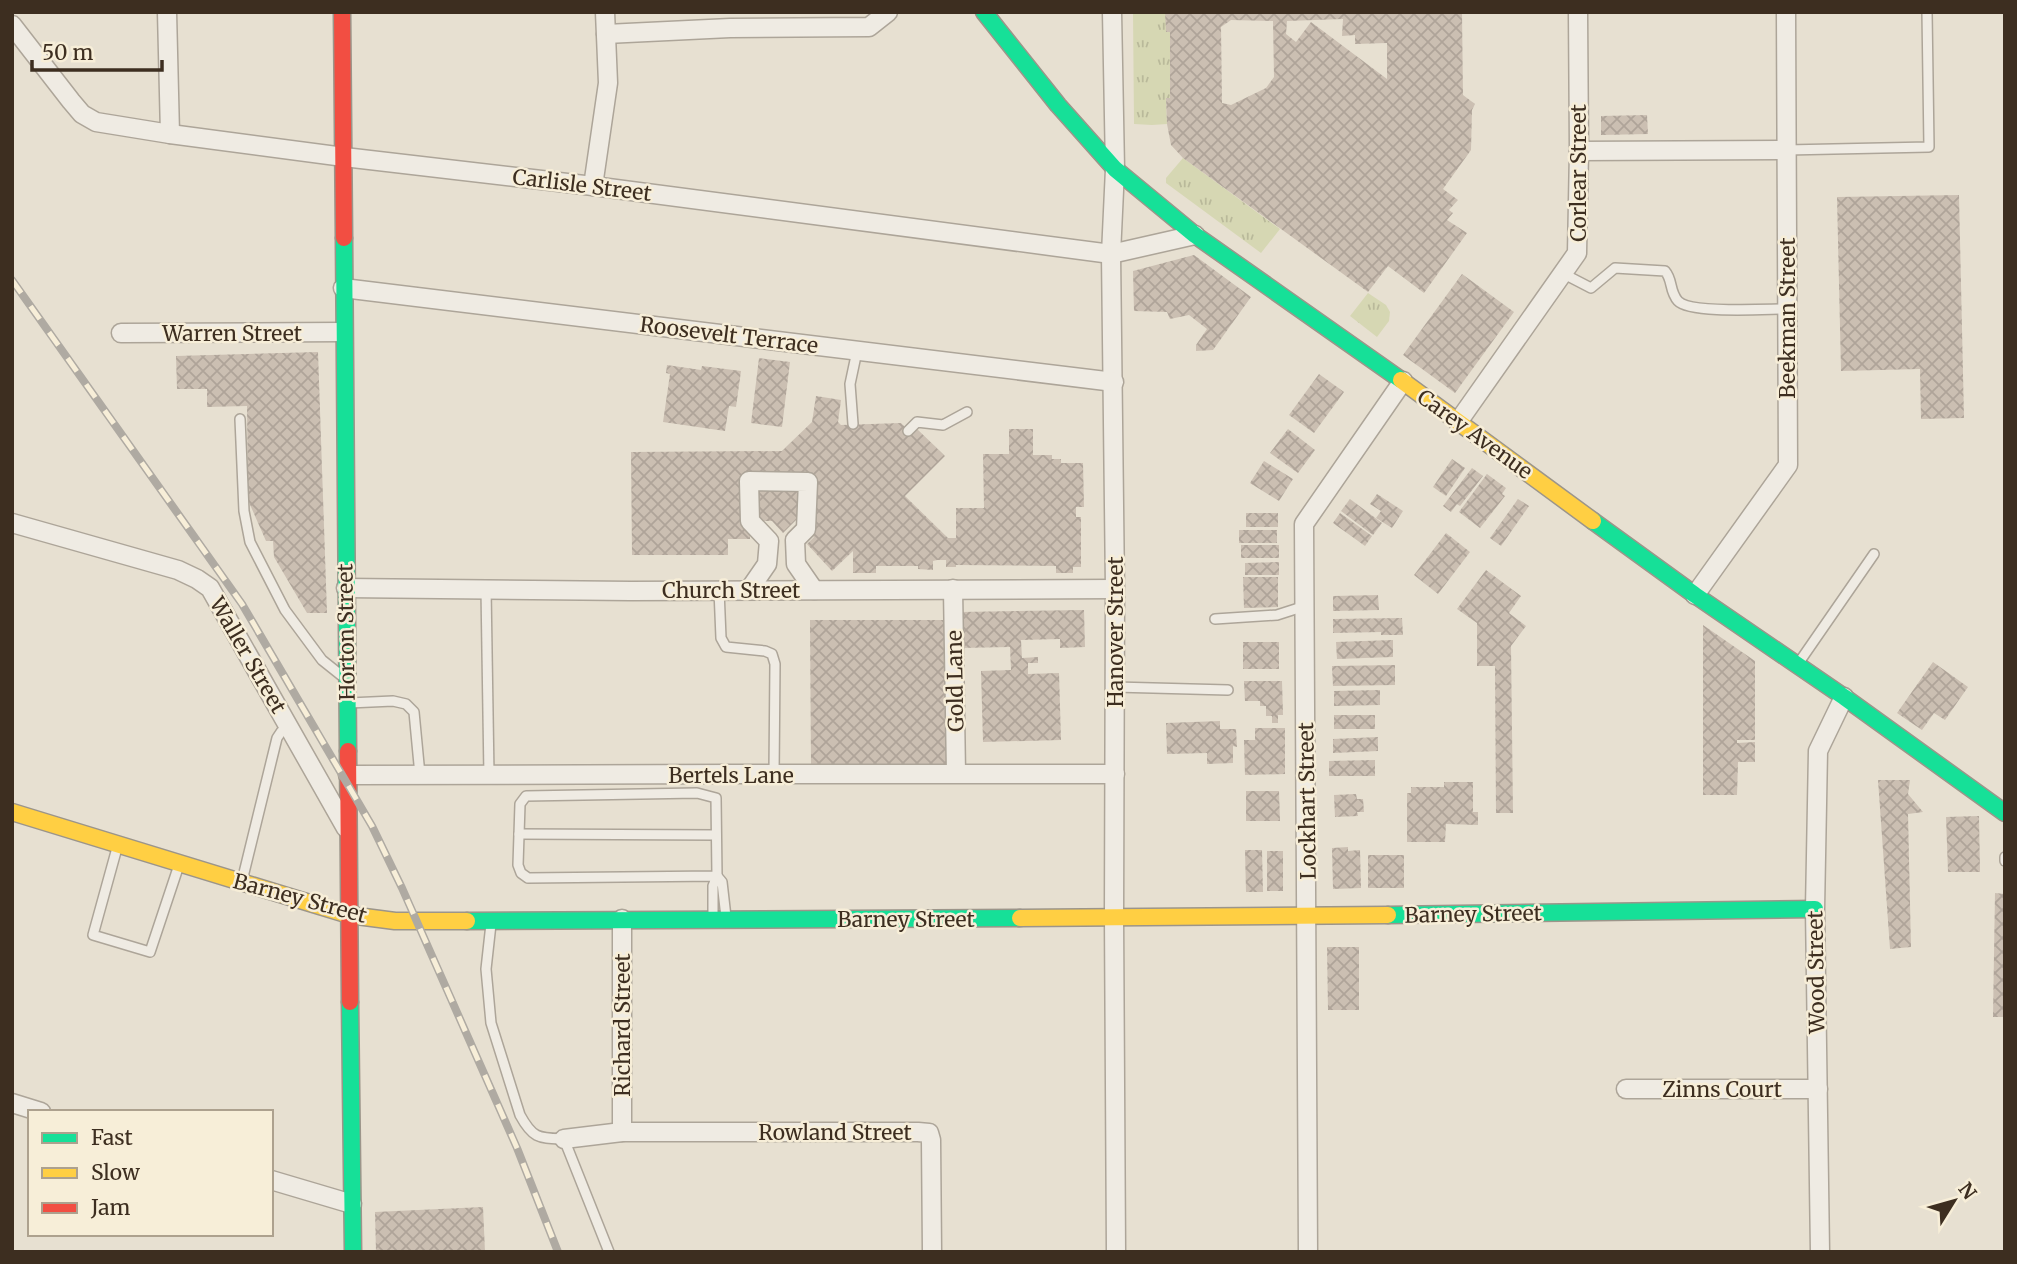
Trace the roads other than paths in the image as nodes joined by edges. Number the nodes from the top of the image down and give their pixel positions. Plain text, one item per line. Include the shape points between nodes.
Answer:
1 (167, 12) edge
2 (342, 12) edge
3 (606, 12) edge
4 (888, 12) edge
5 (984, 12) edge
6 (1112, 12) edge
7 (1578, 12) edge
8 (1786, 12) edge
9 (1927, 12) edge
10 (12, 25) edge
11 (606, 34) junction
12 (170, 134) junction
13 (1786, 150) junction
14 (1579, 151) junction
15 (344, 157) junction
16 (1115, 169) junction
17 (593, 186) junction
18 (1195, 235) junction
19 (1111, 254) junction
20 (1562, 273) junction
21 (343, 288) junction
22 (1787, 309) junction
23 (343, 332) junction
24 (121, 333) dead end
25 (857, 351) junction
26 (1402, 381) junction
27 (1114, 382) junction
28 (967, 412) dead end
29 (240, 419) dead end
30 (1458, 422) junction
31 (853, 424) dead end
32 (908, 431) dead end
33 (12, 523) edge
34 (1874, 554) dead end
35 (346, 588) junction
36 (486, 589) junction
37 (953, 589) junction
38 (1115, 589) junction
39 (719, 590) junction
40 (749, 590) junction
41 (814, 590) junction
42 (1695, 595) junction
43 (1305, 606) junction
44 (1215, 619) dead end
45 (1797, 665) junction
46 (347, 679) junction
47 (1115, 687) junction
48 (1228, 690) dead end
49 (1844, 697) junction
50 (347, 703) junction
51 (288, 727) junction
52 (956, 773) junction
53 (774, 774) junction
54 (1115, 774) junction
55 (348, 775) junction
56 (420, 775) junction
57 (489, 775) junction
58 (12, 812) edge
59 (2005, 813) edge
60 (348, 831) junction
61 (519, 834) junction
62 (716, 835) junction
63 (118, 845) junction
64 (180, 863) junction
65 (717, 876) junction
66 (241, 883) junction
67 (1815, 909) junction
68 (349, 915) junction
69 (1308, 916) junction
70 (1114, 917) junction
71 (622, 919) junction
72 (719, 919) junction
73 (492, 920) junction
74 (1818, 1088) junction
75 (1626, 1089) dead end
76 (12, 1103) edge
77 (35, 1110) edge
78 (622, 1132) junction
79 (564, 1139) junction
80 (273, 1181) edge
81 (352, 1204) junction
82 (353, 1252) edge
83 (609, 1252) edge
84 (932, 1252) edge
85 (1116, 1252) edge
86 (1308, 1252) edge
87 (1820, 1252) edge

1 - 12 street
2 - 15 main road, Horton Street
3 - 11 street
4 - 11 street via 870,27
5 - 16 main road, Carey Avenue
6 - 16 street, Hanover Street
7 - 14 street, Corlear Street
8 - 13 street, Beekman Street
9 - 13 lane via 1929,147
10 - 12 street, Carlisle Street via 82,114 96,122
11 - 17 street via 608,83
12 - 15 street, Carlisle Street
13 - 14 street
13 - 22 street, Beekman Street
14 - 20 street, Corlear Street via 1577,253
15 - 17 street, Carlisle Street
15 - 21 main road, Horton Street
16 - 18 main road, Carey Avenue
16 - 19 street, Hanover Street
17 - 19 street, Carlisle Street
18 - 19 street, Carlisle Street
18 - 26 main road, Carey Avenue
19 - 27 street, Hanover Street
20 - 22 lane via 1591,288 1615,268 1665,271 1680,304 1698,309
20 - 30 street, Corlear Street
21 - 23 main road, Horton Street
21 - 25 street, Roosevelt Terrace
22 - 42 street, Beekman Street via 1788,465
23 - 24 street, Warren Street
23 - 35 main road, Horton Street
25 - 27 street, Roosevelt Terrace
25 - 31 lane via 850,384
26 - 30 main road, Carey Avenue
26 - 43 street, Lockhart Street via 1304,524
27 - 38 street, Hanover Street
28 - 32 lane via 943,425 917,422
29 - 46 lane via 250,542 285,610 322,660
30 - 42 main road, Carey Avenue
33 - 51 street, Waller Street via 178,570 210,588
34 - 45 lane
35 - 36 street, Church Street
35 - 46 main road, Horton Street
36 - 39 street, Church Street
36 - 57 lane
37 - 38 street, Church Street
37 - 41 street, Church Street
37 - 52 street, Gold Lane
38 - 47 street, Hanover Street
39 - 40 street, Church Street
39 - 53 lane via 721,638 726,647 765,651 772,654 775,664
40 - 41 street, Church Street
40 - 41 street via 767,564 769,541 750,521 749,481 808,482 806,529 795,540 796,564
42 - 45 main road, Carey Avenue
43 - 44 lane via 1277,615
43 - 69 street, Lockhart Street
45 - 49 main road, Carey Avenue
46 - 50 main road, Horton Street
47 - 48 lane
47 - 54 street, Hanover Street
49 - 59 main road, Carey Avenue
49 - 67 street, Wood Street via 1818,751
50 - 55 main road, Horton Street
50 - 56 lane via 406,704 414,712
51 - 60 street, Waller Street
51 - 66 lane via 277,738
52 - 53 street, Bertels Lane
52 - 54 street, Bertels Lane
53 - 57 street, Bertels Lane
54 - 70 street, Hanover Street
55 - 56 street, Bertels Lane
55 - 60 main road, Horton Street
56 - 57 street, Bertels Lane
58 - 63 main road, Barney Street
60 - 68 main road, Horton Street
61 - 62 lane
61 - 62 lane via 520,804 526,796 697,793 716,799
61 - 65 lane via 518,865 528,878
62 - 65 lane
63 - 64 main road, Barney Street
63 - 64 lane via 93,935 150,952
64 - 66 main road, Barney Street
65 - 72 lane via 722,882
66 - 68 main road, Barney Street
67 - 69 main road, Barney Street
67 - 74 street, Wood Street
68 - 73 main road, Barney Street via 395,921
68 - 81 main road, Horton Street
69 - 70 main road, Barney Street
69 - 86 street, Lockhart Street
70 - 72 main road, Barney Street
70 - 85 street, Hanover Street
71 - 72 main road, Barney Street
71 - 73 main road, Barney Street
71 - 78 street, Richard Street
73 - 79 lane via 486,969 491,1023 516,1104 526,1127 538,1138
74 - 75 street, Zinns Court
74 - 87 street, Wood Street
76 - 77 street
78 - 79 street
78 - 84 street, Rowland Street via 929,1133
79 - 83 lane
80 - 81 street
81 - 82 main road, Horton Street

